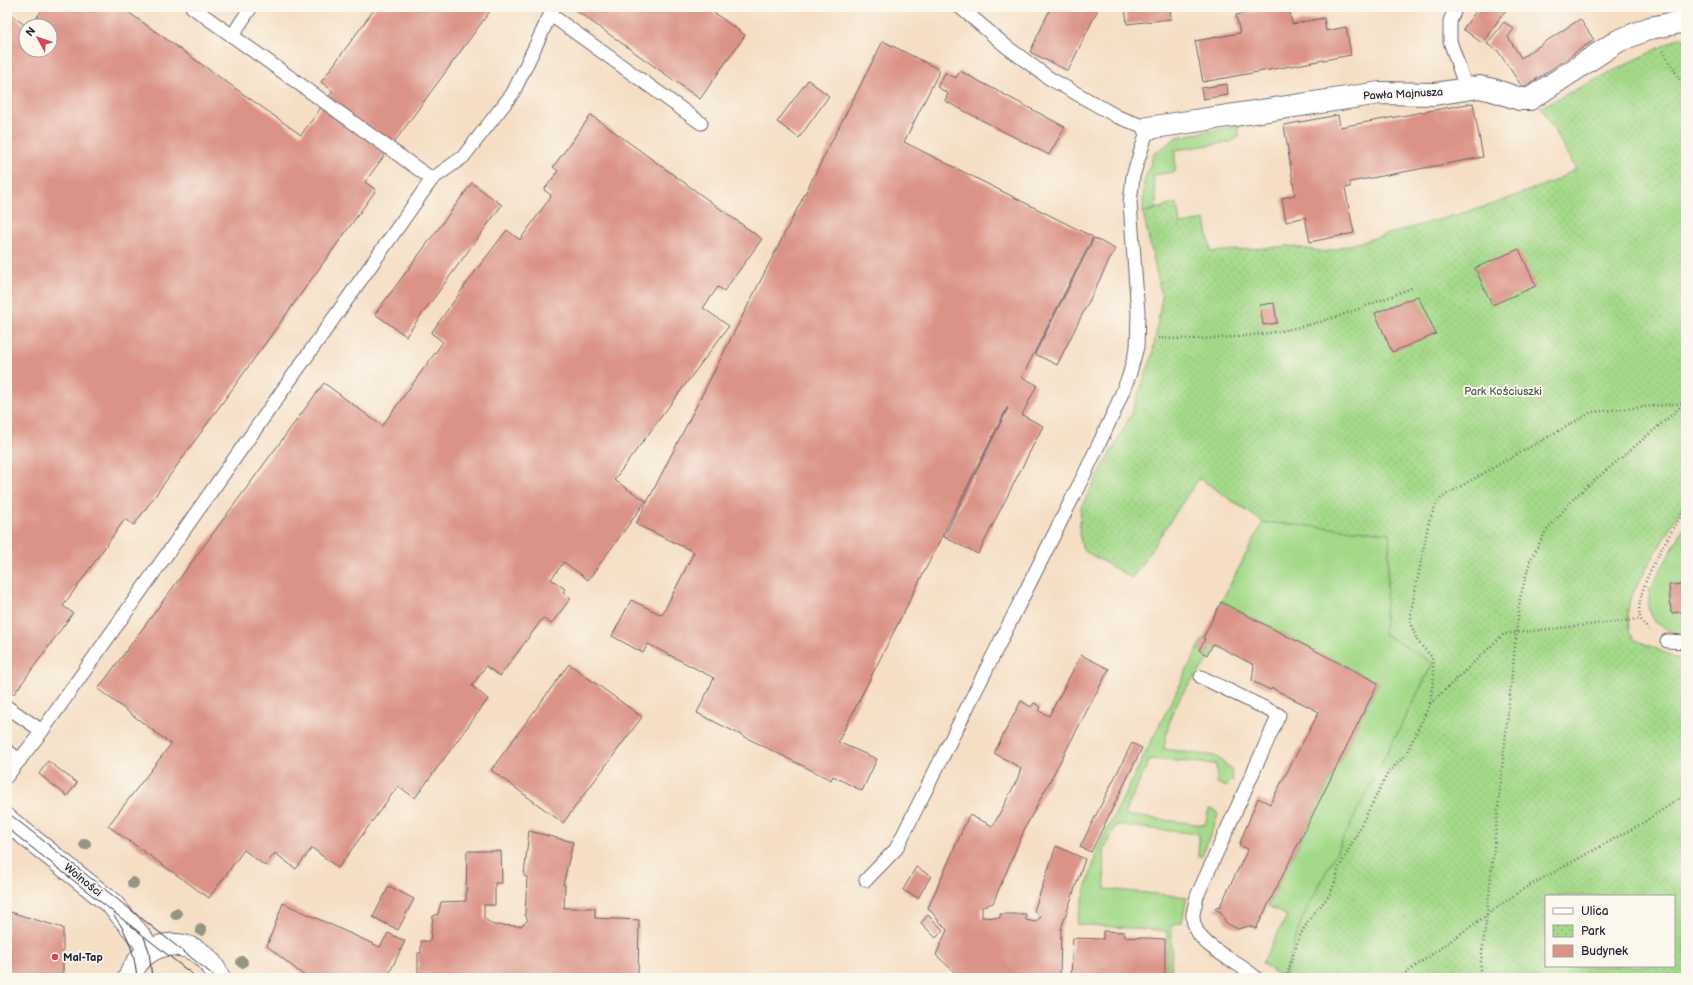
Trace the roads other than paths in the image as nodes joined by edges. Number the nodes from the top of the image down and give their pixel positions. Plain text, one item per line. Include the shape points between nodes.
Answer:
1 (192, 7) edge
2 (251, 7) edge
3 (960, 7) edge
4 (1456, 7) edge
5 (552, 11) edge
6 (1686, 21) edge
7 (232, 36) junction
8 (1466, 88) junction
9 (701, 123) dead end
10 (1148, 128) junction
11 (432, 179) junction
12 (1667, 641) road end
13 (1686, 642) edge
14 (1201, 677) dead end
15 (7, 707) edge
16 (42, 731) junction
17 (7, 751) edge
18 (20, 760) junction
19 (7, 776) edge
20 (7, 820) edge
21 (866, 880) dead end
22 (149, 952) junction
23 (129, 978) edge
24 (219, 978) edge
25 (1256, 978) edge

1 - 7 lane
2 - 7 lane
3 - 10 lane via 1038,71 1118,117
4 - 8 lane via 1450,22 1450,41
5 - 9 lane
5 - 11 lane via 513,93 463,157
6 - 8 street, Pawła Majnusza via 1650,28 1618,41 1530,99 1520,99 1479,87
7 - 11 lane
8 - 10 street, Pawła Majnusza via 1434,94 1380,93
10 - 21 lane via 1133,176 1130,203 1138,337 1129,376 1085,473 896,849
11 - 16 lane
12 - 13 lane
14 - 25 lane via 1279,715 1197,896 1193,915 1198,933 1208,944
15 - 16 lane
16 - 18 lane
17 - 18 lane
18 - 19 lane
20 - 22 street, Wolności via 112,904 142,939
22 - 23 street via 140,959
22 - 24 street via 168,945 186,946 208,958

